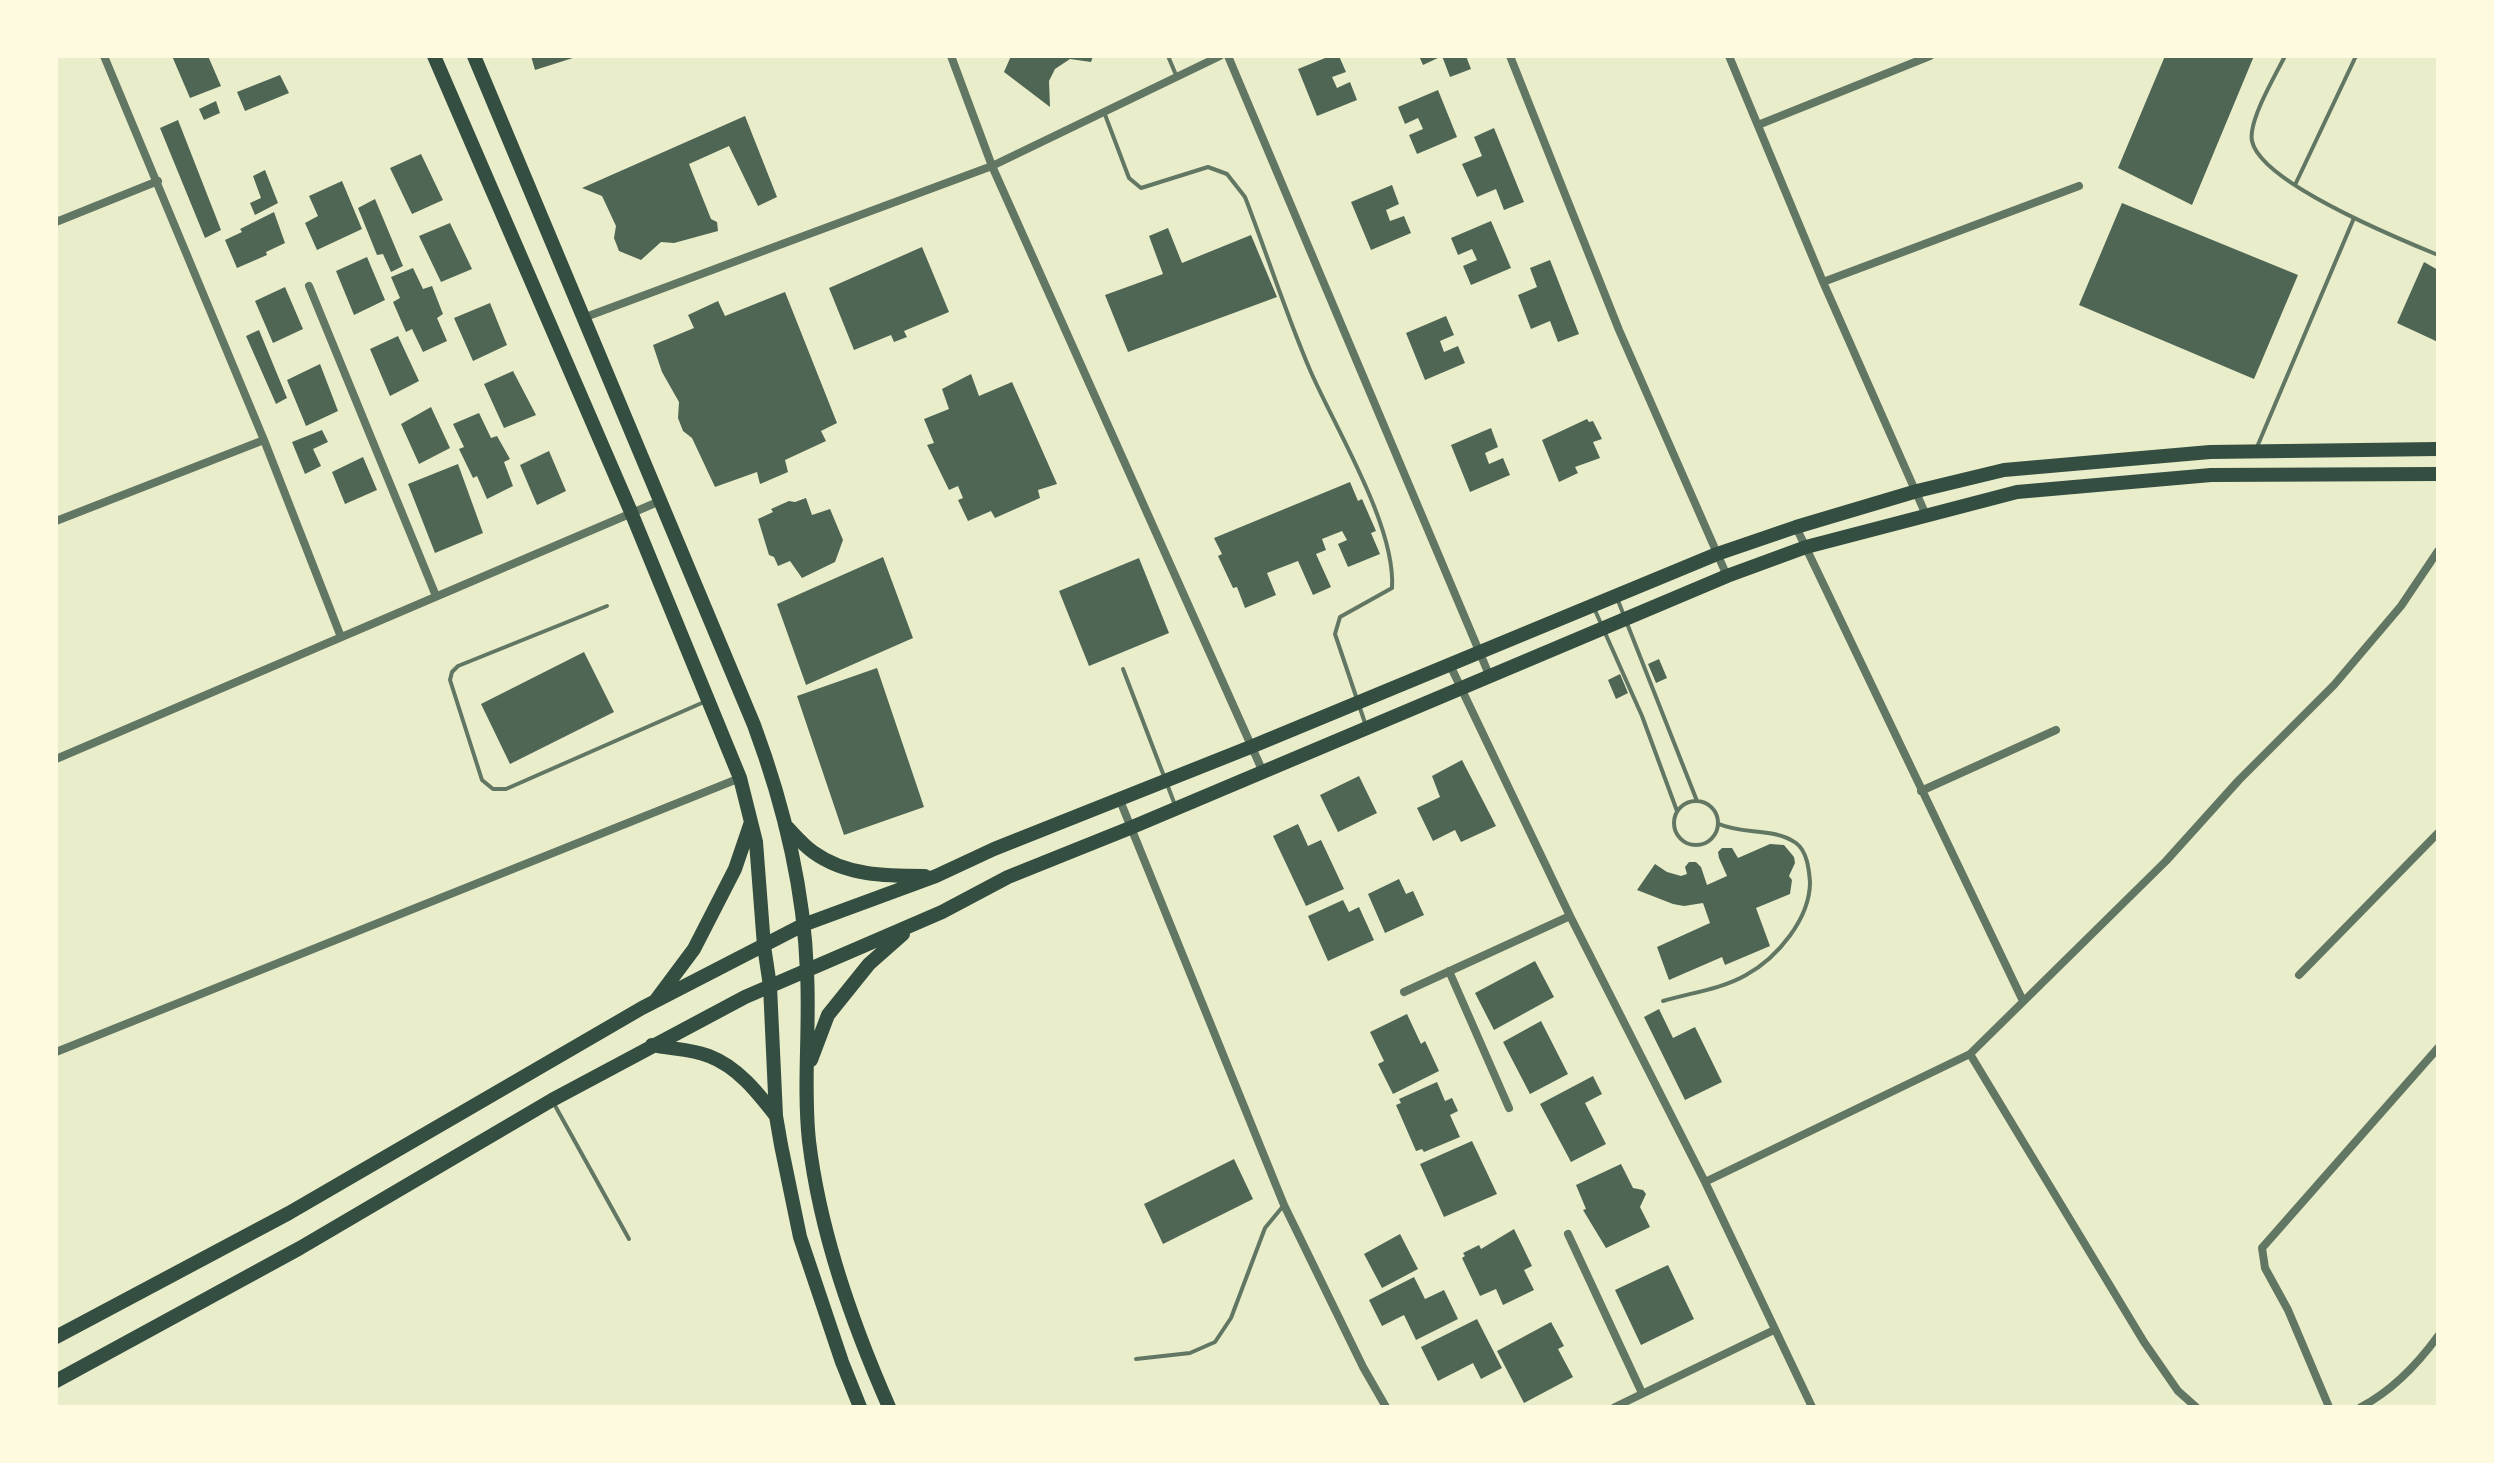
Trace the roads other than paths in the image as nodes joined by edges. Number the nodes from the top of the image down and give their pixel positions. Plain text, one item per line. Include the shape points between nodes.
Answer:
1 (104, 56) edge
2 (434, 56) edge
3 (474, 56) edge
4 (951, 56) edge
5 (1168, 56) edge
6 (1220, 56) edge
7 (1228, 56) edge
8 (1510, 56) edge
9 (1729, 56) edge
10 (1930, 56) edge
11 (2285, 56) edge
12 (2356, 56) edge
13 (1177, 77) junction
14 (1104, 112) junction
15 (1758, 125) junction
16 (992, 166) junction
17 (158, 181) junction
18 (2295, 185) junction
19 (2079, 186) dead end
20 (2354, 218) junction
21 (56, 222) edge
22 (2438, 255) edge
23 (1823, 282) junction
24 (309, 286) dead end
25 (583, 318) junction
26 (264, 440) junction
27 (2438, 449) edge
28 (2255, 451) junction
29 (2250, 474) junction
30 (2438, 474) edge
31 (1917, 491) junction
32 (660, 501) junction
33 (631, 512) junction
34 (1926, 515) junction
35 (57, 517) edge
36 (1796, 527) junction
37 (1806, 547) junction
38 (2438, 551) edge
39 (1717, 554) junction
40 (1727, 576) junction
41 (436, 596) junction
42 (1616, 596) junction
43 (607, 606) dead end
44 (1593, 606) junction
45 (1625, 617) junction
46 (1602, 627) junction
47 (341, 637) junction
48 (1480, 653) junction
49 (1450, 665) junction
50 (1123, 669) dead end
51 (1490, 677) junction
52 (1461, 689) junction
53 (708, 700) junction
54 (1358, 703) junction
55 (1367, 728) junction
56 (2056, 730) dead end
57 (1253, 746) junction
58 (56, 759) edge
59 (1263, 772) junction
60 (740, 778) junction
61 (1165, 780) junction
62 (1921, 791) junction
63 (1119, 798) junction
64 (1697, 801) junction
65 (1176, 807) junction
66 (1677, 811) junction
67 (751, 821) junction
68 (1719, 824) junction
69 (785, 825) junction
70 (1130, 828) junction
71 (2438, 833) edge
72 (936, 876) junction
73 (1570, 916) junction
74 (914, 923) junction
75 (803, 925) junction
76 (764, 946) junction
77 (807, 971) junction
78 (1449, 971) junction
79 (2299, 975) dead end
80 (770, 986) junction
81 (1404, 992) dead end
82 (1663, 1001) dead end
83 (2023, 1001) junction
84 (654, 1002) junction
85 (651, 1045) junction
86 (2438, 1048) edge
87 (56, 1052) edge
88 (1970, 1054) junction
89 (808, 1068) junction
90 (552, 1100) junction
91 (1509, 1108) dead end
92 (776, 1116) junction
93 (1705, 1182) junction
94 (1284, 1205) junction
95 (1568, 1234) dead end
96 (629, 1239) dead end
97 (1774, 1330) junction
98 (2438, 1336) edge
99 (56, 1337) edge
100 (1136, 1359) dead end
101 (56, 1381) edge
102 (1642, 1393) junction
103 (1631, 1403) edge
104 (860, 1407) edge
105 (889, 1407) edge
106 (1386, 1407) edge
107 (1615, 1407) edge
108 (1812, 1407) edge
109 (2196, 1407) edge
110 (2329, 1407) edge
111 (2361, 1407) edge

1 - 17 street
2 - 33 main road
3 - 25 main road
4 - 16 street
5 - 13 lane
6 - 13 street
7 - 48 street
8 - 39 street via 1619,330
9 - 15 street
10 - 15 street
11 - 18 lane via 2253,124 2252,140 2273,172
12 - 18 lane
13 - 14 street
14 - 16 street
14 - 54 lane via 1129,178 1141,188 1208,167 1227,174 1245,197 1310,369 1373,503 1393,570 1392,588 1340,617 1335,634
15 - 23 street
16 - 25 street
16 - 57 street
17 - 21 street
17 - 26 street
18 - 20 lane
19 - 23 street
20 - 22 lane
20 - 28 lane
23 - 31 street
24 - 41 street
25 - 32 main road
26 - 35 street
26 - 47 street
27 - 28 main road
28 - 29 lane
28 - 31 main road via 2004,470
29 - 30 main road
29 - 34 main road via 2017,492
31 - 34 street
31 - 36 main road
32 - 33 street
32 - 69 main road via 754,725
33 - 41 street
33 - 53 main road
34 - 37 main road
36 - 37 street
36 - 39 main road
37 - 40 main road
37 - 62 street
38 - 83 street via 2401,606 2334,685
39 - 40 street
39 - 42 main road
40 - 45 main road
41 - 47 street
42 - 44 main road
42 - 45 lane
43 - 53 lane via 452,672 450,680 482,780 493,789 506,789
44 - 46 lane
44 - 48 main road
45 - 46 main road
45 - 64 lane
46 - 51 main road
46 - 66 lane
47 - 58 street
48 - 49 main road
48 - 51 street
49 - 52 street
49 - 54 main road
50 - 61 lane
51 - 52 main road
52 - 55 main road
52 - 73 street
53 - 60 main road
54 - 55 lane
54 - 57 main road
55 - 59 main road
56 - 62 street
57 - 59 street
57 - 61 main road
59 - 65 main road
60 - 67 main road
60 - 87 street
61 - 63 main road
61 - 65 lane
62 - 83 street
63 - 70 street
63 - 72 main road
64 - 66 lane
64 - 68 lane via 1715,811
65 - 70 main road
66 - 68 lane via 1676,833 1693,846 1713,838
67 - 76 main road
67 - 84 main road via 735,869 694,949
68 - 82 lane via 1733,831 1779,834 1798,844 1809,866 1810,892 1798,923 1773,955 1745,976
69 - 72 main road via 812,852 837,866 874,876
69 - 75 main road
70 - 74 main road via 1008,877
70 - 94 street
71 - 79 street
72 - 75 main road
73 - 78 street
73 - 93 street
74 - 77 main road
74 - 89 main road via 869,964 828,1015
75 - 76 main road
75 - 77 main road
76 - 80 main road
76 - 84 main road
77 - 80 main road
77 - 89 main road
78 - 81 street
78 - 91 street
80 - 85 main road
80 - 92 main road
83 - 88 street
84 - 99 main road via 289,1213
85 - 90 main road
85 - 92 main road via 719,1061 754,1088
86 - 110 street via 2262,1248 2265,1268
88 - 93 street
88 - 109 street via 2144,1342 2178,1391
89 - 105 main road via 809,1141 826,1232 865,1353
90 - 96 lane
90 - 101 main road via 300,1248
92 - 104 main road via 800,1237
93 - 97 street
94 - 100 lane via 1265,1228 1231,1318 1215,1342 1190,1353
94 - 106 street
95 - 102 street
97 - 102 street
97 - 108 street
98 - 111 street via 2387,1393
102 - 103 street
103 - 107 street

